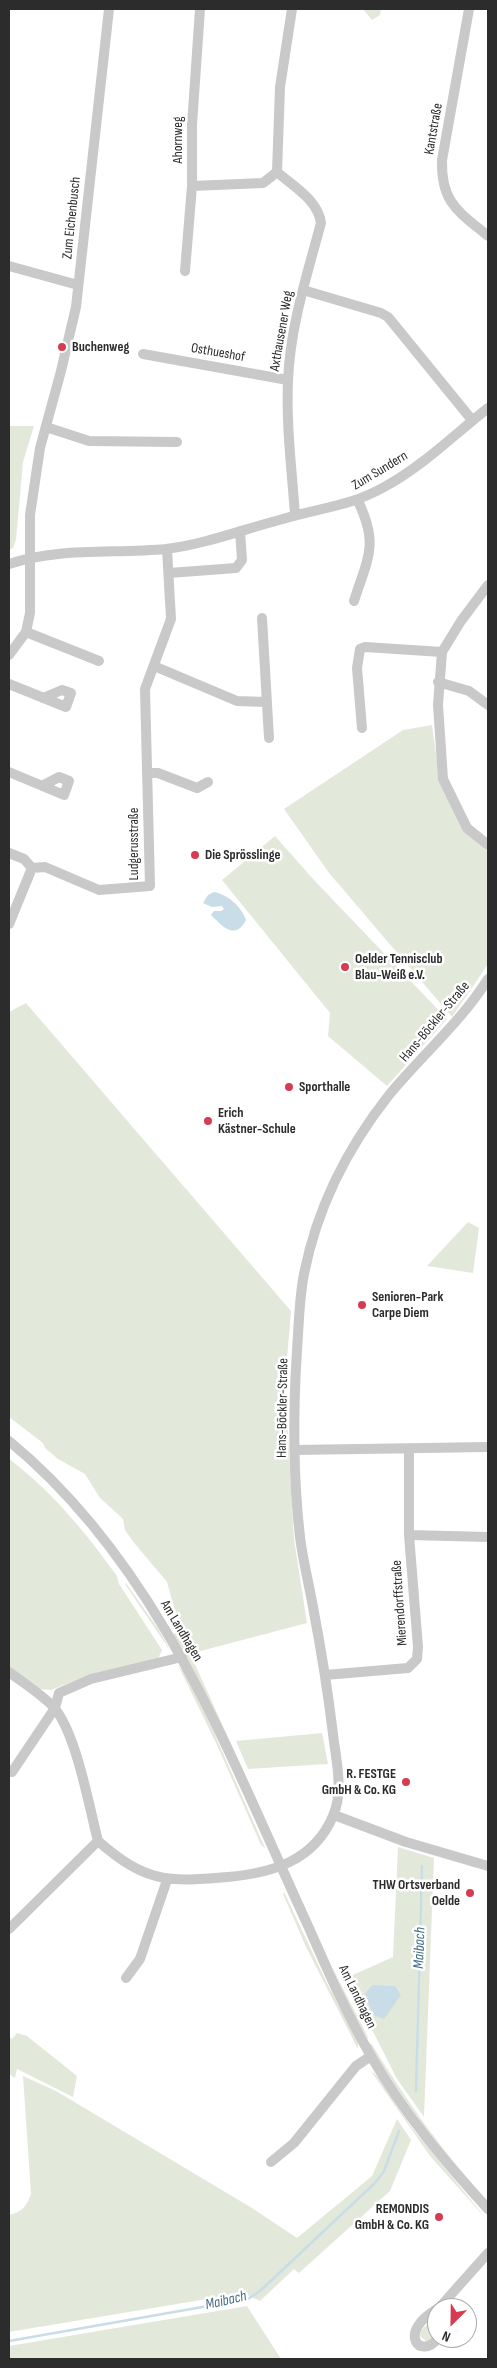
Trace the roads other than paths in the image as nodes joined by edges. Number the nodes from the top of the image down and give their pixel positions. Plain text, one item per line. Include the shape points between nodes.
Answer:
1 (109, 9) edge
2 (200, 9) edge
3 (292, 9) edge
4 (469, 9) edge
5 (277, 172) junction
6 (192, 186) junction
7 (488, 236) edge
8 (9, 266) edge
9 (185, 270) dead end
10 (78, 285) junction
11 (303, 290) junction
12 (143, 354) dead end
13 (288, 380) junction
14 (488, 408) edge
15 (472, 420) junction
16 (46, 427) junction
17 (177, 442) dead end
18 (358, 501) junction
19 (296, 515) junction
20 (240, 531) junction
21 (167, 548) junction
22 (31, 556) junction
23 (9, 564) edge
24 (169, 572) junction
25 (487, 589) edge
26 (354, 601) dead end
27 (262, 618) dead end
28 (26, 632) junction
29 (442, 652) junction
30 (9, 655) edge
31 (99, 661) dead end
32 (154, 666) junction
33 (438, 682) junction
34 (9, 684) edge
35 (43, 698) dead end
36 (266, 702) junction
37 (488, 705) edge
38 (362, 728) dead end
39 (269, 738) dead end
40 (9, 772) edge
41 (147, 773) junction
42 (208, 782) dead end
43 (42, 786) dead end
44 (488, 845) edge
45 (9, 853) edge
46 (32, 868) junction
47 (9, 924) edge
48 (487, 984) edge
49 (9, 1441) edge
50 (488, 1447) edge
51 (409, 1449) junction
52 (295, 1450) junction
53 (410, 1536) junction
54 (488, 1537) edge
55 (182, 1657) junction
56 (9, 1672) edge
57 (325, 1675) junction
58 (55, 1708) junction
59 (12, 1772) dead end
60 (334, 1815) junction
61 (98, 1841) junction
62 (488, 1866) edge
63 (281, 1868) junction
64 (167, 1880) junction
65 (9, 1929) edge
66 (126, 1978) dead end
67 (371, 2056) junction
68 (271, 2162) dead end
69 (488, 2208) edge
70 (488, 2253) edge
71 (448, 2298) edge
72 (427, 2317) edge
73 (427, 2347) edge

1 - 10 street, Zum Eichenbusch
2 - 6 street, Ahornweg via 192,125
3 - 5 street via 280,87
4 - 7 street, Kantstraße via 441,178 450,202
5 - 6 street via 263,182
5 - 11 street, Axthausener Weg via 312,202 320,214 321,223
6 - 9 street, Ahornweg
8 - 10 street
10 - 16 street, Zum Eichenbusch via 62,371
11 - 13 street, Axthausener Weg
11 - 15 street via 388,317
12 - 13 street, Osthueshof
13 - 19 street, Axthausener Weg via 288,433
14 - 15 street, Zum Sundern
15 - 18 street, Zum Sundern via 423,461
16 - 17 street via 89,441
16 - 22 street, Zum Eichenbusch via 30,515
18 - 19 street, Zum Sundern
18 - 26 street via 367,522 370,544
19 - 20 street, Zum Sundern
20 - 21 street, Zum Sundern via 206,542
20 - 24 street via 242,560 236,568
21 - 22 street, Zum Sundern
21 - 24 street, Ludgerusstraße
22 - 23 street, Zum Sundern
22 - 28 street, Zum Eichenbusch via 30,613
24 - 32 street, Ludgerusstraße via 171,619
25 - 29 street
27 - 36 street
28 - 30 street
28 - 31 street
29 - 33 street
29 - 38 street via 360,649 357,668
32 - 36 street via 238,701
32 - 41 street, Ludgerusstraße via 145,690
33 - 37 street via 469,691
33 - 44 street via 443,779 466,828
34 - 35 street
36 - 39 street
40 - 43 street
41 - 42 street via 158,772 197,788
41 - 46 street, Ludgerusstraße via 150,886 99,890 45,867
45 - 46 street, Ludgerusstraße via 24,859
46 - 47 street
48 - 52 street, Hans-Böckler-Straße via 388,1096 359,1136 334,1181 314,1233 304,1275 296,1369
49 - 55 street, Am Landhagen via 90,1520 132,1578
50 - 51 street
51 - 52 street
51 - 53 street, Mierendorffstraße
52 - 57 street, Hans-Böckler-Straße via 300,1538
53 - 54 street
53 - 57 street, Mierendorffstraße via 417,1660 408,1668
55 - 58 street via 92,1679 59,1693
55 - 63 street, Am Landhagen
56 - 58 street
57 - 60 street, Hans-Böckler-Straße via 338,1776
58 - 59 street
58 - 61 street via 65,1724
60 - 62 street via 406,1842
60 - 63 street, Hans-Böckler-Straße via 322,1835 305,1852
61 - 64 street via 141,1872
61 - 65 street
63 - 64 street via 247,1875
63 - 67 street, Am Landhagen
64 - 66 street via 140,1959
67 - 68 street via 356,2066 294,2143
67 - 69 street, Am Landhagen via 422,2132
70 - 71 street
72 - 73 street via 414,2330 414,2337 417,2343

